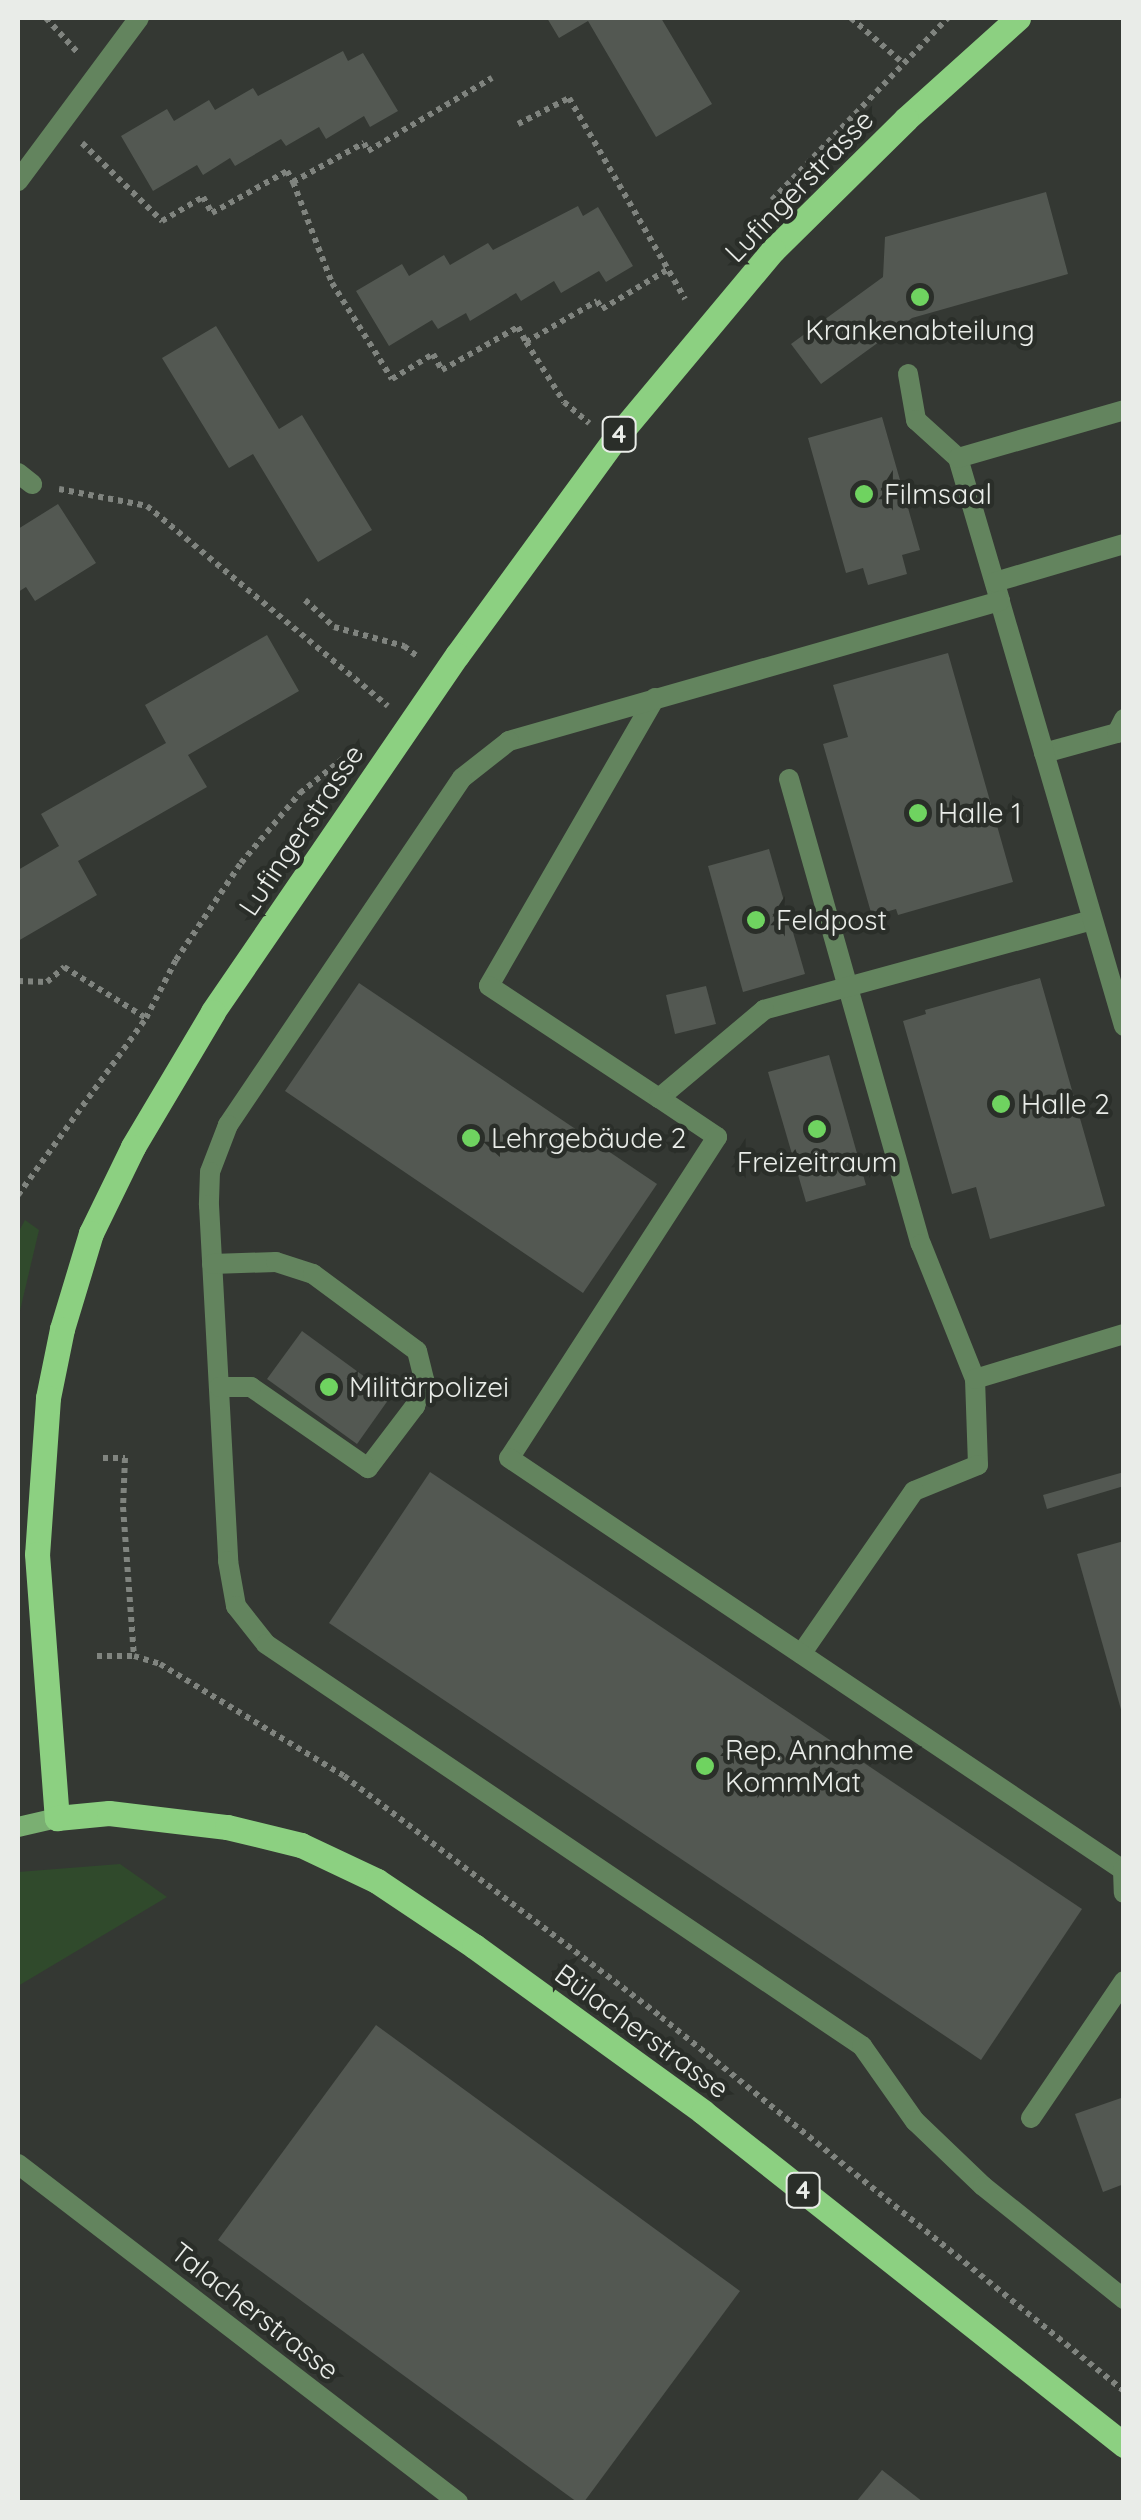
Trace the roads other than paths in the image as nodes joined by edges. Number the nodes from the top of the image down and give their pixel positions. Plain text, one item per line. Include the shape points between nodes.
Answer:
1 (139, 18) edge
2 (1018, 18) edge
3 (18, 181) edge
4 (908, 374) dead end
5 (1124, 410) edge
6 (958, 458) junction
7 (1124, 544) edge
8 (998, 591) junction
9 (655, 698) junction
10 (1124, 719) edge
11 (1044, 752) junction
12 (789, 779) dead end
13 (1092, 920) junction
14 (847, 986) junction
15 (1124, 1026) edge
16 (659, 1098) junction
17 (212, 1264) junction
18 (1124, 1334) edge
19 (974, 1379) junction
20 (219, 1387) junction
21 (801, 1654) junction
22 (57, 1818) junction
23 (18, 1827) edge
24 (1124, 1893) edge
25 (1124, 1981) edge
26 (1031, 2118) dead end
27 (18, 2164) edge
28 (1124, 2298) edge
29 (1124, 2444) edge
30 (458, 2502) edge

1 - 3 street
2 - 22 main road, Lufingerstrasse / 4 via 773,250 614,440 457,655 213,1012 111,1188 62,1330 43,1432 37,1554
4 - 6 street via 916,420
5 - 6 street
6 - 8 street
7 - 8 street
8 - 9 street
8 - 11 street
9 - 16 street via 489,986
9 - 17 street via 509,741 462,778 228,1125 210,1172
10 - 11 street via 1117,733
11 - 13 street
12 - 14 street
13 - 14 street
13 - 15 street
14 - 16 street via 764,1010
14 - 19 street via 921,1244
16 - 21 street via 717,1138 509,1458
17 - 20 street
17 - 20 street via 276,1262 313,1274 417,1351 424,1380 415,1406 368,1468 251,1387
18 - 19 street
19 - 21 street via 978,1464 914,1491
20 - 28 street via 236,1606 266,1644 862,2046 915,2121 983,2186
21 - 24 street via 1123,1870
22 - 23 main road
22 - 29 main road, Bülacherstrasse / 4 via 127,1814 227,1827 301,1845 376,1882 703,2112
25 - 26 street
27 - 30 street, Talacherstrasse

